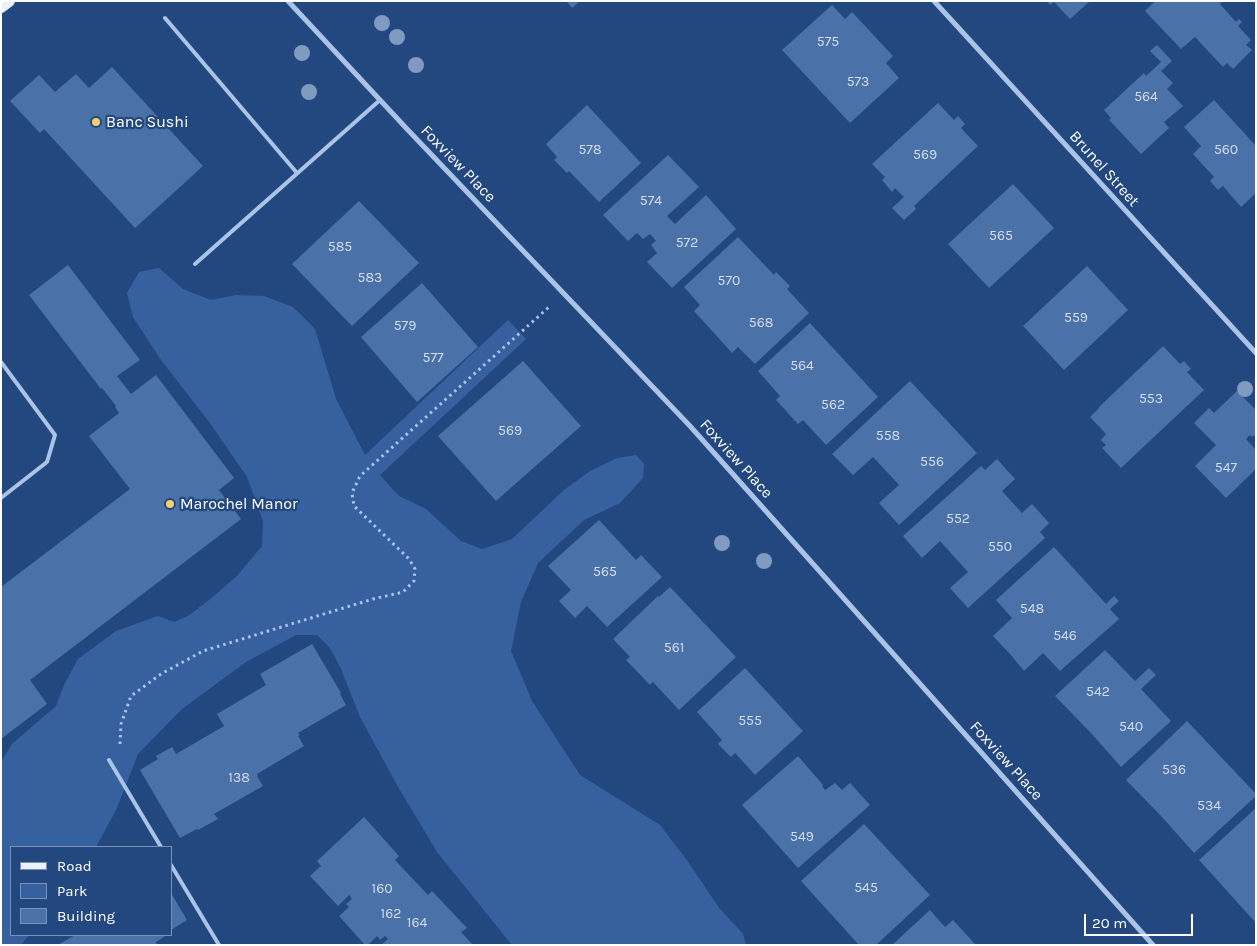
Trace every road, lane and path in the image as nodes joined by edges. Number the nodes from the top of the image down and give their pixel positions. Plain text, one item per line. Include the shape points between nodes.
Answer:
1 (10, 1) edge
2 (288, 1) edge
3 (934, 1) edge
4 (1, 7) edge
5 (165, 18) dead end
6 (380, 100) junction
7 (297, 173) junction
8 (195, 264) dead end
9 (564, 293) junction
10 (1256, 353) edge
11 (1, 362) edge
12 (1, 498) edge
13 (124, 752) dead end
14 (109, 760) dead end
15 (160, 846) edge
16 (172, 867) edge
17 (219, 945) edge
18 (1153, 945) edge

1 - 4 main road
2 - 6 street, Foxview Place
3 - 10 street, Brunel Street
5 - 7 lane
6 - 7 lane
6 - 9 street, Foxview Place
7 - 8 lane
9 - 13 path via 360,476 352,493 354,506 409,559 415,569 414,581 403,592 203,651 161,674 131,696 121,724 120,744
9 - 18 street, Foxview Place via 690,426
11 - 12 lane via 55,435 47,462
14 - 15 lane
16 - 17 lane

